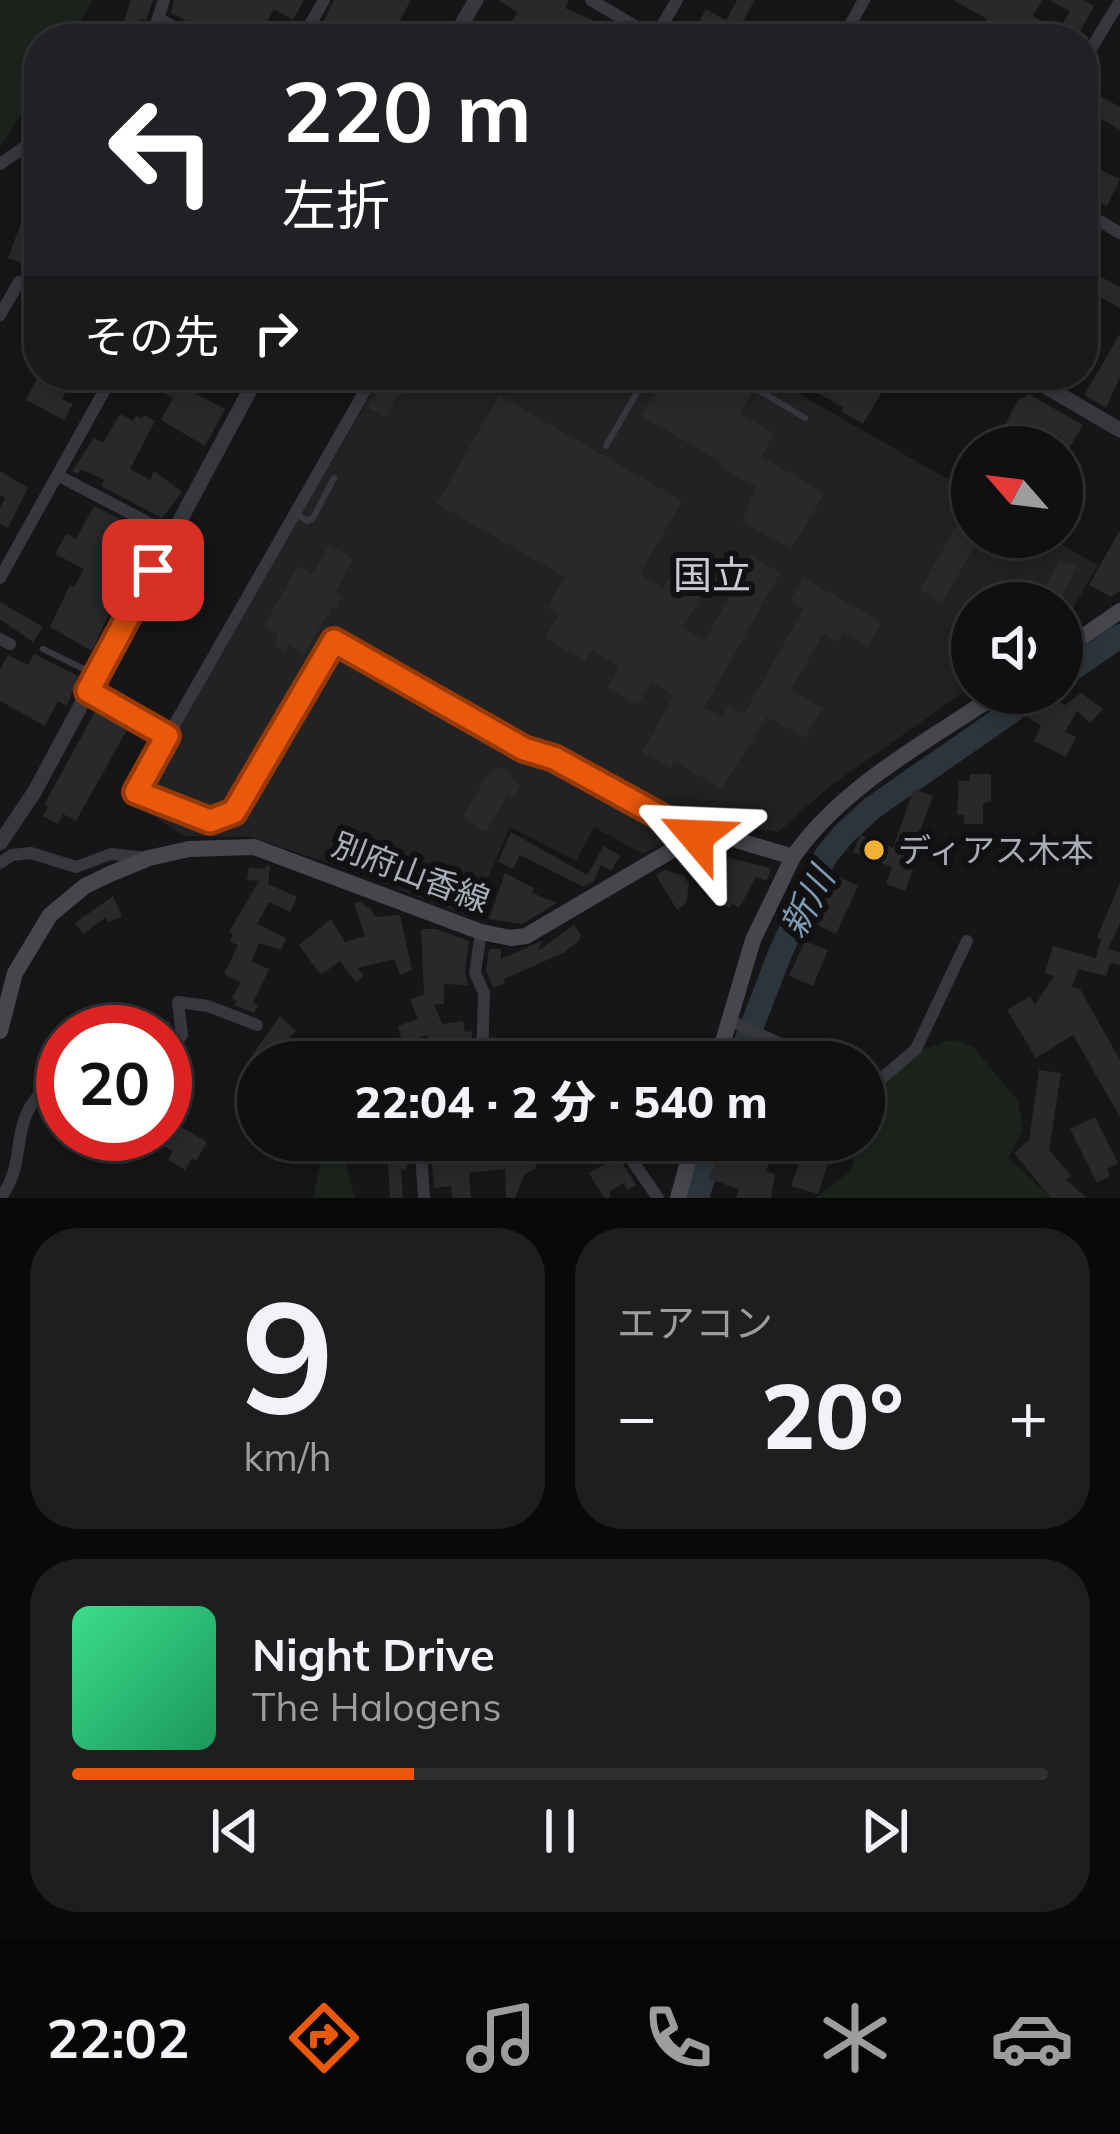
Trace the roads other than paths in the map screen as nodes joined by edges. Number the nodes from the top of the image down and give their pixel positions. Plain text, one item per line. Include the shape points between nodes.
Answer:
1 (164, 0) edge
2 (591, 0) edge
3 (1120, 1) edge
4 (158, 17) junction
5 (156, 24) edge
6 (169, 24) edge
7 (631, 24) edge
8 (1098, 37) edge
9 (24, 284) edge
10 (0, 315) edge
11 (105, 390) edge
12 (250, 390) edge
13 (365, 390) edge
14 (638, 390) edge
15 (759, 390) edge
16 (1051, 390) edge
17 (1120, 409) edge
18 (805, 418) dead end
19 (1116, 428) edge
20 (606, 446) dead end
21 (59, 476) junction
22 (334, 478) dead end
23 (294, 512) junction
24 (172, 536) junction
25 (0, 578) edge
26 (1120, 611) edge
27 (1083, 636) edge
28 (44, 649) dead end
29 (96, 675) junction
30 (88, 691) junction
31 (969, 714) edge
32 (167, 736) junction
33 (136, 792) joint
34 (696, 836) junction
35 (0, 843) edge
36 (793, 857) junction
37 (149, 858) junction
38 (0, 862) edge
39 (481, 932) junction
40 (967, 941) dead end
41 (178, 1005) edge
42 (729, 1020) junction
43 (257, 1025) dead end
44 (0, 1031) edge
45 (483, 1041) edge
46 (723, 1041) edge
47 (774, 1041) edge
48 (885, 1076) edge
49 (36, 1092) edge
50 (421, 1161) edge
51 (632, 1161) edge
52 (688, 1161) edge
53 (0, 1198) edge
54 (424, 1198) edge
55 (658, 1198) edge
56 (678, 1198) edge

1 - 4 street
2 - 7 street
3 - 8 street
4 - 5 street
4 - 6 street
9 - 10 street
11 - 21 street
12 - 24 street
13 - 23 street
14 - 20 lane
15 - 18 lane
16 - 19 street
17 - 19 street
21 - 24 street
21 - 25 street
22 - 23 lane via 313,518
23 - 32 street
24 - 29 street
26 - 27 main road
28 - 29 lane
29 - 30 street
30 - 32 street
30 - 35 street
31 - 36 main road via 840,804
32 - 33 street
33 - 34 lane via 210,821 234,812 334,641
34 - 36 main road
34 - 39 main road, 別府山香線 via 526,936
36 - 42 main road via 753,940
37 - 38 street via 111,854 76,867 31,853
37 - 39 main road, 別府山香線 via 254,847
37 - 44 main road, 別府山香線 via 85,886 50,915 15,973
39 - 45 street via 475,973 484,993
40 - 48 street via 916,1049
41 - 43 street via 208,1006
42 - 46 main road
42 - 47 street
49 - 53 street via 8,1133 11,1174
50 - 54 street
51 - 55 street
52 - 56 main road

